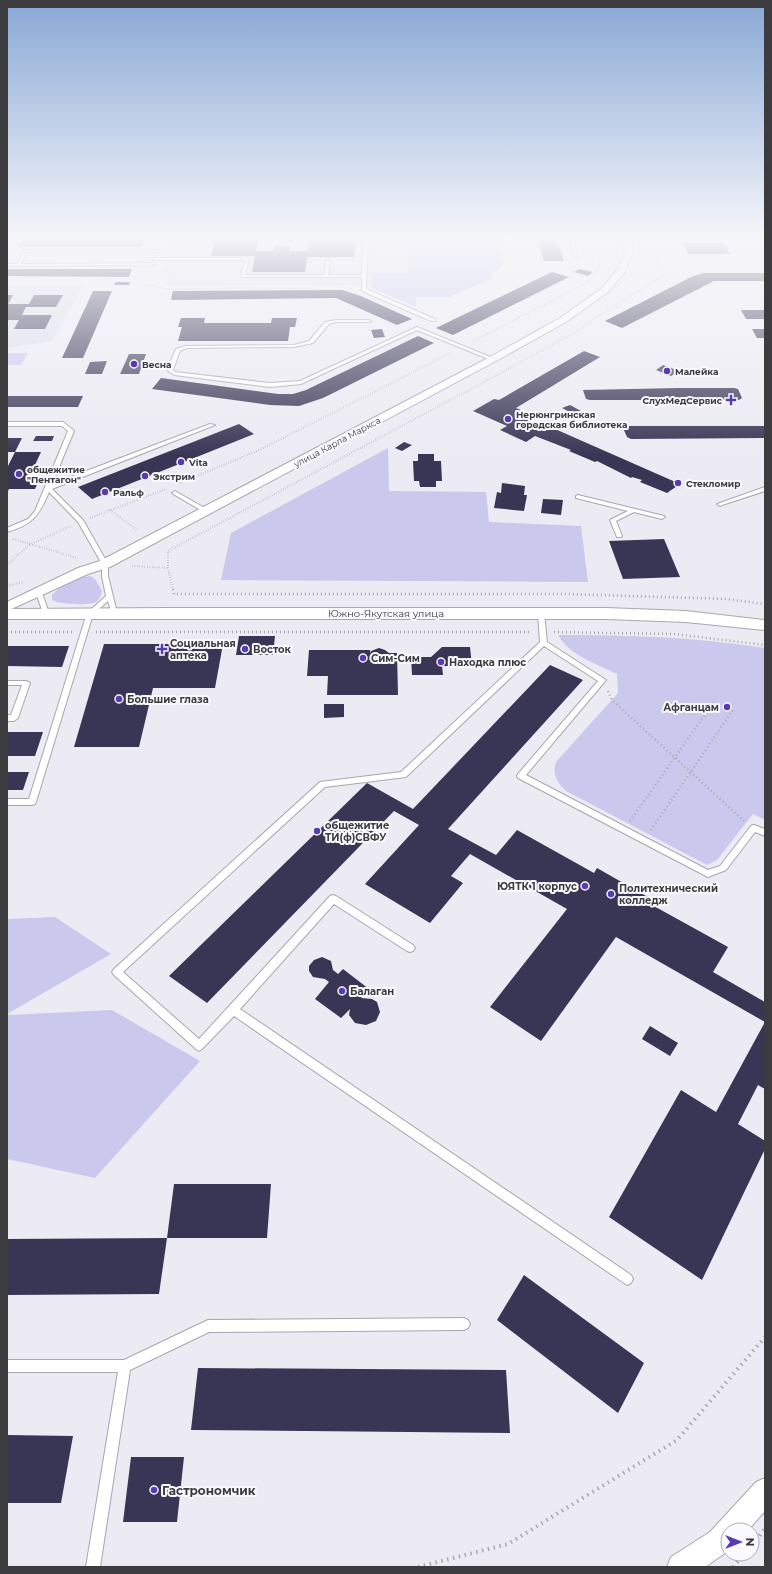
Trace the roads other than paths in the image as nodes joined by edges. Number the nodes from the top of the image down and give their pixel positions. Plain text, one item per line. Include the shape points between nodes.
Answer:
1 (409, 309) edge
2 (578, 309) edge
3 (433, 320) dead end
4 (369, 321) dead end
5 (494, 359) junction
6 (7, 424) edge
7 (212, 426) dead end
8 (48, 488) junction
9 (765, 489) edge
10 (175, 493) dead end
11 (578, 497) dead end
12 (720, 504) dead end
13 (634, 510) junction
14 (206, 511) junction
15 (662, 517) dead end
16 (7, 530) edge
17 (619, 536) dead end
18 (105, 564) junction
19 (39, 593) junction
20 (110, 596) junction
21 (7, 607) edge
22 (541, 613) junction
23 (7, 614) edge
24 (46, 614) junction
25 (90, 614) junction
26 (114, 614) junction
27 (765, 625) edge
28 (544, 643) junction
29 (7, 683) edge
30 (7, 718) edge
31 (7, 802) edge
32 (765, 833) edge
33 (410, 948) dead end
34 (233, 1010) junction
35 (627, 1279) dead end
36 (464, 1324) dead end
37 (7, 1366) edge
38 (125, 1366) junction
39 (765, 1491) edge
40 (737, 1522) edge
41 (720, 1540) edge
42 (93, 1567) edge
43 (681, 1567) edge

1 - 3 lane
2 - 5 street, улица Карла Маркса
4 - 5 lane via 327,323 311,342 294,346 187,347 178,350 170,370 174,373 270,385 301,382 417,328
5 - 14 street, улица Карла Маркса
6 - 8 lane via 63,424 71,432
7 - 8 lane
8 - 16 lane via 37,515 28,523
8 - 18 lane via 81,521
9 - 12 lane
10 - 14 lane
11 - 13 lane
13 - 15 lane
13 - 17 lane via 613,520
14 - 18 street, улица Карла Маркса
18 - 19 street, улица Карла Маркса via 83,571
18 - 20 lane via 104,576
19 - 21 street, улица Карла Маркса
19 - 24 lane
20 - 25 lane
20 - 26 lane
22 - 26 street, Южно-Якутская улица
22 - 27 street, Южно-Якутская улица via 656,615 733,620
22 - 28 lane
23 - 24 street, Южно-Якутская улица
24 - 25 street, Южно-Якутская улица
25 - 26 street, Южно-Якутская улица
25 - 31 lane via 32,802
28 - 32 lane via 602,680 520,776 708,874 723,868 754,828
28 - 34 lane via 403,775 323,784 117,972 199,1046
29 - 30 lane via 26,683 14,718
33 - 34 lane via 333,899
34 - 35 lane
36 - 38 lane via 208,1326
37 - 38 lane
38 - 42 lane
39 - 40 street
41 - 43 street

